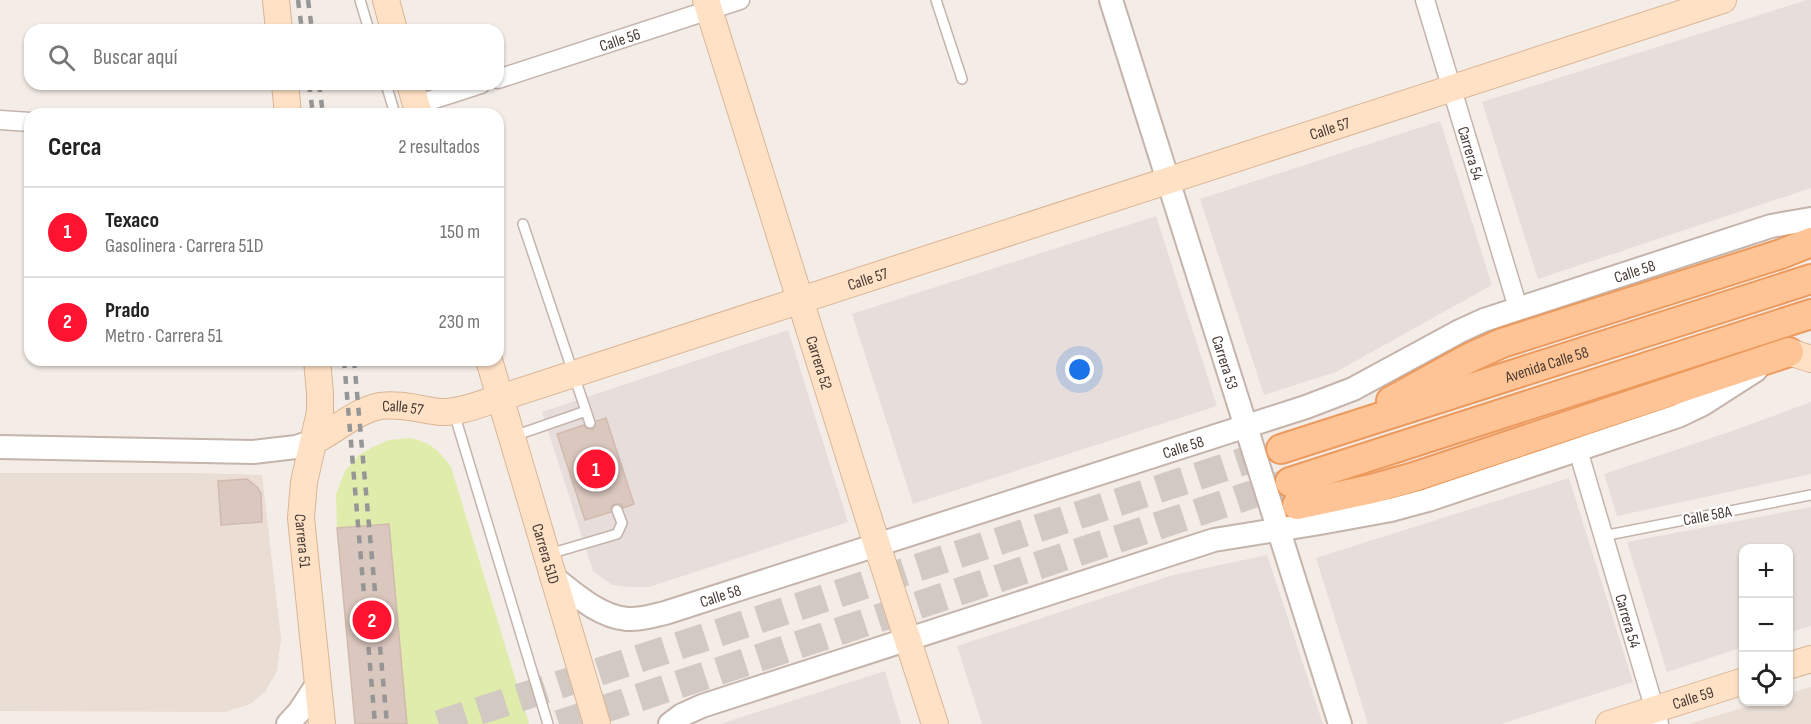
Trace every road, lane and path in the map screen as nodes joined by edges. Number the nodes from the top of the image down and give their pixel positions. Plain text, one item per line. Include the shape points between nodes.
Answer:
1 (276, 0) edge
2 (360, 0) edge
3 (386, 0) edge
4 (740, 0) edge
5 (936, 0) edge
6 (1111, 0) edge
7 (1425, 0) edge
8 (1723, 0) edge
9 (708, 5) edge
10 (278, 24) edge
11 (367, 24) edge
12 (392, 24) edge
13 (504, 77) edge
14 (962, 79) dead end
15 (1452, 88) junction
16 (286, 90) edge
17 (393, 90) edge
18 (460, 90) edge
19 (410, 104) edge
20 (287, 108) edge
21 (0, 120) edge
22 (24, 122) edge
23 (1168, 180) junction
24 (1811, 219) edge
25 (524, 224) dead end
26 (1811, 242) edge
27 (1811, 279) edge
28 (800, 300) junction
29 (1518, 308) junction
30 (1811, 314) edge
31 (1804, 353) edge
32 (317, 366) edge
33 (574, 374) junction
34 (492, 377) edge
35 (586, 411) junction
36 (453, 412) junction
37 (590, 423) dead end
38 (1246, 426) junction
39 (1338, 430) junction
40 (512, 436) junction
41 (314, 441) junction
42 (0, 447) edge
43 (1281, 449) tunnel mouth
44 (1578, 450) junction
45 (1811, 495) edge
46 (617, 510) dead end
47 (1279, 530) junction
48 (1603, 536) junction
49 (877, 545) junction
50 (550, 566) junction
51 (907, 639) junction
52 (1811, 659) edge
53 (1793, 664) edge
54 (318, 683) junction
55 (1739, 683) edge
56 (1656, 717) edge
57 (288, 724) edge
58 (322, 724) edge
59 (548, 724) edge
60 (597, 724) edge
61 (670, 724) edge
62 (935, 724) edge
63 (1340, 724) edge
64 (1609, 724) edge

1 - 10 main road
2 - 11 lane
3 - 12 main road
4 - 9 street, Calle 56
5 - 14 lane
6 - 23 street, Carrera 53
7 - 15 street, Carrera 54
8 - 15 main road, Calle 57
9 - 13 street, Calle 56
9 - 28 main road, Carrera 52
15 - 23 main road, Calle 57
15 - 29 street, Carrera 54
16 - 20 main road
17 - 19 lane
18 - 19 street
21 - 22 street
23 - 28 main road, Calle 57
23 - 38 street, Carrera 53
24 - 29 street, Calle 58 via 1772,226
25 - 33 lane
26 - 39 main road via 1502,344
27 - 39 main road, Avenida Calle 58
28 - 33 main road, Calle 57
28 - 49 main road, Carrera 52
29 - 38 street, Calle 58 via 1460,331 1353,389
30 - 31 main road, Avenida Calle 58 via 1294,493 1372,489
31 - 44 street via 1768,363 1691,410
32 - 41 main road, Carrera 51 via 320,412
33 - 34 main road, Calle 57
33 - 35 lane
34 - 36 main road, Calle 57
34 - 40 main road, Carrera 51D
35 - 37 lane
35 - 40 lane
36 - 41 main road, Calle 57 via 382,406 354,416
36 - 59 lane
38 - 47 street, Carrera 53
38 - 49 street, Calle 58
39 - 43 main road, Avenida Calle 58
40 - 50 main road, Carrera 51D
41 - 42 street, Calle 57 via 253,452
41 - 54 main road, Carrera 51 via 304,482 301,518
44 - 47 street via 1428,500
44 - 48 street, Carrera 54
45 - 48 lane, Calle 58A
46 - 50 lane via 622,523 617,534
47 - 51 street via 1214,540
47 - 63 street, Carrera 53
48 - 56 street, Carrera 54
49 - 50 street, Calle 58 via 665,613 628,619 585,601
49 - 51 main road, Carrera 52
50 - 60 main road, Carrera 51D
51 - 61 street via 702,706
51 - 62 main road, Carrera 52
52 - 53 main road
54 - 57 street
54 - 58 main road, Carrera 51
55 - 56 main road, Calle 59
56 - 64 main road, Calle 59

